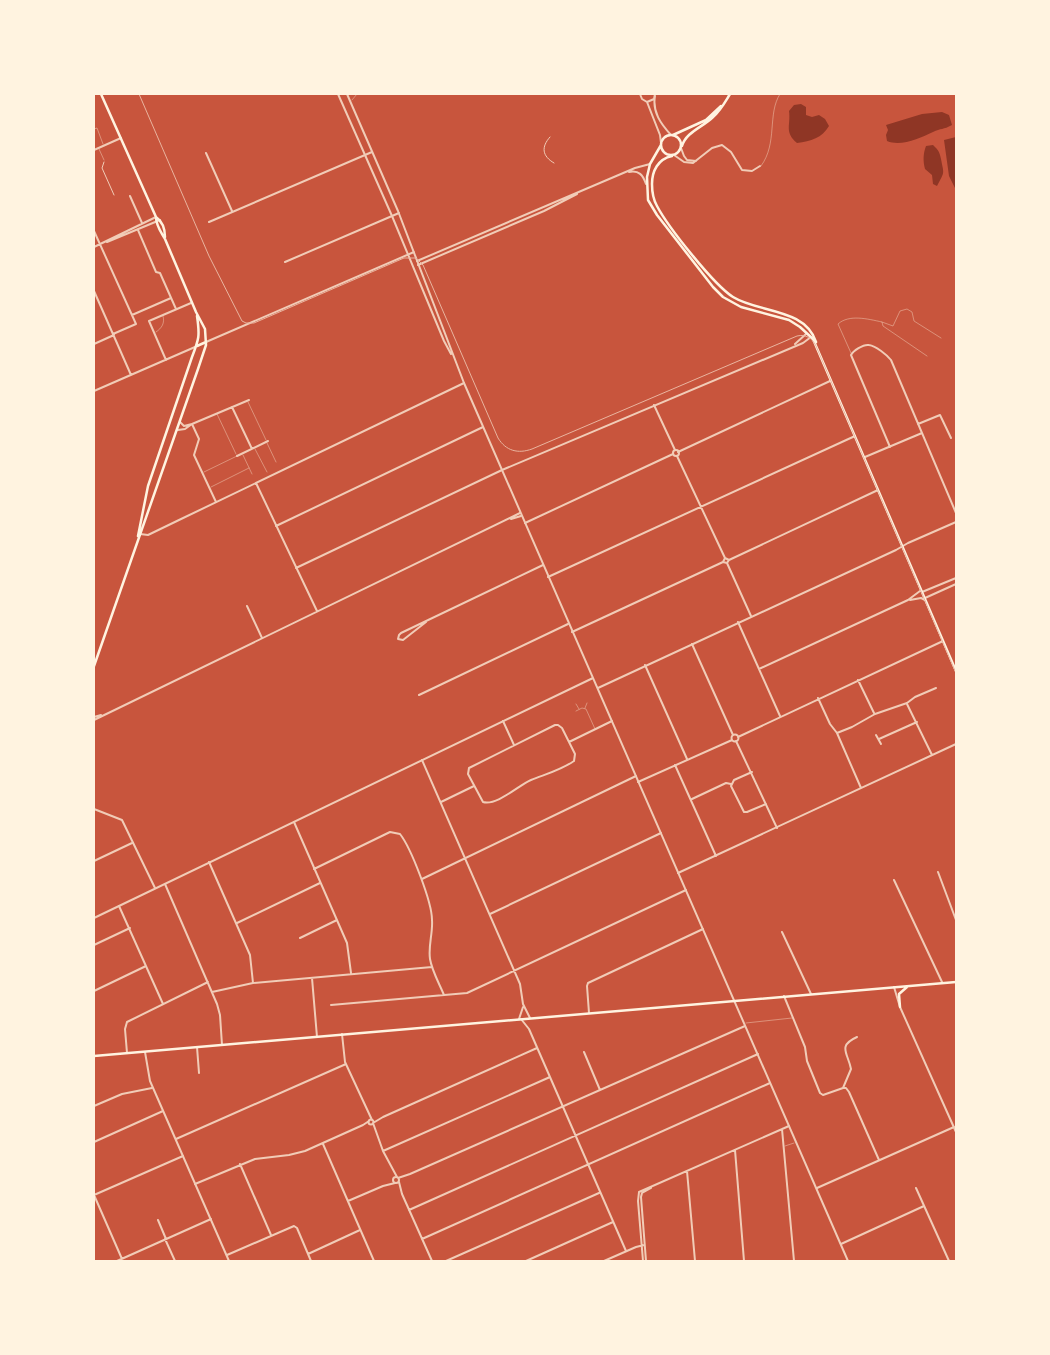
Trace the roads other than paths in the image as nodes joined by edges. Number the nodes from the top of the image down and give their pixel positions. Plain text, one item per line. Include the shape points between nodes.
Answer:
1 (101, 94) edge
2 (339, 94) edge
3 (347, 94) edge
4 (357, 94) edge
5 (640, 94) edge
6 (655, 94) edge
7 (780, 94) edge
8 (728, 96) edge
9 (647, 102) junction
10 (352, 105) junction
11 (94, 129) edge
12 (672, 135) junction
13 (550, 137) dead end
14 (121, 138) junction
15 (661, 144) junction
16 (104, 146) junction
17 (681, 147) junction
18 (98, 148) junction
19 (94, 150) edge
20 (372, 151) junction
21 (206, 153) dead end
22 (365, 154) junction
23 (673, 156) junction
24 (700, 158) junction
25 (104, 162) joint
26 (554, 163) dead end
27 (650, 164) junction
28 (760, 166) joint
29 (626, 172) junction
30 (646, 184) junction
31 (581, 191) junction
32 (114, 195) dead end
33 (130, 196) dead end
34 (533, 208) dead end
35 (232, 211) junction
36 (532, 212) junction
37 (399, 213) junction
38 (392, 216) junction
39 (156, 217) junction
40 (160, 220) junction
41 (156, 222) junction
42 (209, 222) dead end
43 (142, 223) junction
44 (138, 230) junction
45 (94, 231) edge
46 (166, 239) junction
47 (105, 242) junction
48 (100, 244) junction
49 (94, 247) edge
50 (414, 252) junction
51 (408, 255) junction
52 (285, 262) dead end
53 (418, 263) junction
54 (412, 266) junction
55 (94, 290) edge
56 (97, 298) junction
57 (171, 298) junction
58 (94, 300) edge
59 (192, 302) junction
60 (746, 303) junction
61 (176, 309) junction
62 (749, 310) junction
63 (196, 312) junction
64 (132, 315) junction
65 (163, 315) junction
66 (882, 322) junction
67 (154, 333) junction
68 (808, 334) junction
69 (811, 334) junction
70 (114, 335) junction
71 (941, 338) dead end
72 (206, 342) junction
73 (94, 344) edge
74 (197, 346) junction
75 (791, 347) junction
76 (851, 353) junction
77 (451, 354) junction
78 (927, 356) dead end
79 (166, 360) junction
80 (131, 375) junction
81 (832, 381) junction
82 (464, 383) junction
83 (94, 391) edge
84 (248, 400) joint
85 (654, 405) junction
86 (232, 407) junction
87 (217, 413) junction
88 (180, 422) junction
89 (192, 424) junction
90 (918, 424) junction
91 (483, 427) junction
92 (177, 430) junction
93 (922, 433) junction
94 (855, 435) junction
95 (951, 438) dead end
96 (267, 441) junction
97 (890, 447) junction
98 (253, 448) junction
99 (674, 450) junction
100 (678, 452) junction
101 (242, 453) junction
102 (673, 454) junction
103 (237, 456) junction
104 (677, 456) junction
105 (864, 458) junction
106 (276, 462) dead end
107 (250, 468) junction
108 (502, 470) junction
109 (267, 472) dead end
110 (202, 473) junction
111 (252, 474) dead end
112 (256, 483) junction
113 (209, 488) junction
114 (878, 490) junction
115 (216, 502) junction
116 (701, 507) junction
117 (956, 513) edge
118 (521, 514) junction
119 (956, 522) edge
120 (525, 523) junction
121 (276, 526) junction
122 (140, 534) junction
123 (137, 541) junction
124 (902, 546) junction
125 (724, 558) junction
126 (729, 560) junction
127 (723, 562) junction
128 (727, 563) junction
129 (543, 566) junction
130 (296, 568) junction
131 (548, 577) junction
132 (956, 578) edge
133 (956, 584) edge
134 (921, 590) junction
135 (925, 599) junction
136 (908, 600) junction
137 (247, 606) dead end
138 (317, 612) junction
139 (751, 616) junction
140 (426, 622) junction
141 (738, 622) junction
142 (568, 624) junction
143 (572, 632) junction
144 (262, 638) junction
145 (943, 641) junction
146 (692, 644) junction
147 (94, 650) edge
148 (99, 652) junction
149 (646, 665) junction
150 (94, 666) edge
151 (759, 669) junction
152 (956, 671) edge
153 (593, 678) junction
154 (858, 680) junction
155 (598, 688) junction
156 (936, 688) dead end
157 (419, 695) dead end
158 (818, 698) junction
159 (587, 703) dead end
160 (576, 704) dead end
161 (907, 704) junction
162 (585, 708) junction
163 (579, 709) junction
164 (576, 711) dead end
165 (104, 714) junction
166 (875, 714) junction
167 (780, 716) junction
168 (94, 717) edge
169 (94, 720) edge
170 (612, 721) junction
171 (503, 722) junction
172 (916, 722) junction
173 (596, 729) junction
174 (837, 733) junction
175 (733, 735) junction
176 (876, 735) dead end
177 (738, 737) junction
178 (879, 739) junction
179 (732, 740) junction
180 (736, 741) junction
181 (569, 742) junction
182 (881, 744) dead end
183 (956, 744) edge
184 (514, 745) junction
185 (932, 756) junction
186 (687, 759) junction
187 (422, 760) junction
188 (675, 765) junction
189 (752, 772) junction
190 (636, 776) junction
191 (638, 782) junction
192 (731, 784) junction
193 (474, 786) junction
194 (861, 788) junction
195 (691, 800) junction
196 (441, 802) junction
197 (766, 804) junction
198 (94, 809) edge
199 (294, 822) junction
200 (776, 828) junction
201 (661, 833) junction
202 (133, 843) junction
203 (716, 856) junction
204 (465, 858) junction
205 (94, 861) edge
206 (209, 862) junction
207 (314, 868) junction
208 (938, 872) dead end
209 (678, 873) junction
210 (421, 880) junction
211 (894, 880) dead end
212 (320, 882) junction
213 (165, 884) junction
214 (155, 888) junction
215 (686, 890) junction
216 (120, 906) junction
217 (490, 914) junction
218 (94, 918) edge
219 (337, 920) junction
220 (956, 920) edge
221 (236, 923) junction
222 (130, 928) junction
223 (703, 928) junction
224 (782, 932) dead end
225 (300, 938) dead end
226 (94, 945) edge
227 (146, 966) junction
228 (432, 967) junction
229 (515, 971) junction
230 (351, 974) junction
231 (312, 978) junction
232 (208, 982) junction
233 (956, 982) edge
234 (253, 983) junction
235 (942, 983) junction
236 (908, 986) junction
237 (894, 987) junction
238 (94, 991) edge
239 (212, 992) junction
240 (810, 994) junction
241 (445, 995) junction
242 (784, 996) junction
243 (733, 1001) junction
244 (163, 1004) junction
245 (524, 1004) junction
246 (331, 1005) dead end
247 (900, 1008) junction
248 (589, 1013) junction
249 (530, 1018) junction
250 (792, 1018) junction
251 (519, 1019) junction
252 (745, 1024) junction
253 (529, 1029) junction
254 (342, 1034) junction
255 (317, 1037) junction
256 (857, 1037) dead end
257 (222, 1045) junction
258 (197, 1047) junction
259 (538, 1048) junction
260 (146, 1052) junction
261 (584, 1052) dead end
262 (127, 1053) junction
263 (758, 1054) junction
264 (94, 1056) edge
265 (346, 1064) junction
266 (199, 1073) dead end
267 (550, 1077) junction
268 (770, 1084) junction
269 (152, 1088) junction
270 (843, 1088) junction
271 (600, 1090) junction
272 (94, 1106) edge
273 (563, 1106) junction
274 (163, 1111) junction
275 (371, 1122) junction
276 (789, 1126) junction
277 (954, 1126) junction
278 (782, 1129) junction
279 (956, 1132) edge
280 (575, 1135) junction
281 (176, 1139) junction
282 (94, 1142) edge
283 (796, 1142) junction
284 (323, 1143) junction
285 (784, 1147) junction
286 (735, 1150) junction
287 (384, 1151) junction
288 (183, 1156) junction
289 (879, 1160) junction
290 (240, 1164) junction
291 (588, 1164) junction
292 (687, 1171) junction
293 (396, 1180) junction
294 (195, 1184) junction
295 (816, 1188) junction
296 (916, 1188) dead end
297 (600, 1193) junction
298 (94, 1195) edge
299 (348, 1201) junction
300 (924, 1206) junction
301 (409, 1210) junction
302 (211, 1219) junction
303 (158, 1220) dead end
304 (613, 1222) junction
305 (360, 1230) junction
306 (271, 1236) junction
307 (422, 1238) junction
308 (166, 1239) junction
309 (841, 1244) junction
310 (643, 1245) junction
311 (626, 1251) junction
312 (308, 1254) junction
313 (227, 1255) junction
314 (122, 1259) junction
315 (116, 1261) edge
316 (175, 1261) edge
317 (229, 1261) edge
318 (311, 1261) edge
319 (374, 1261) edge
320 (432, 1261) edge
321 (446, 1261) edge
322 (526, 1261) edge
323 (604, 1261) edge
324 (644, 1261) edge
325 (695, 1261) edge
326 (744, 1261) edge
327 (794, 1261) edge
328 (848, 1261) edge
329 (949, 1261) edge

1 - 14 main road
2 - 22 street
3 - 10 street
4 - 10 lane
5 - 9 street
6 - 9 street
6 - 12 street via 657,116
7 - 28 lane via 770,149
8 - 12 main road via 706,120
8 - 17 main road via 715,115 686,136
9 - 15 street
10 - 20 street
11 - 16 lane
12 - 15 main road via 664,138
12 - 17 main road via 679,139
13 - 26 street via 544,144 544,152
14 - 16 street
14 - 39 main road
15 - 23 main road via 664,153
15 - 27 main road
16 - 18 street
17 - 23 main road
17 - 24 street via 687,160
18 - 19 street
18 - 25 lane
20 - 22 street
20 - 37 street
21 - 35 street
22 - 35 street
22 - 38 street
23 - 24 street via 690,163
23 - 60 main road via 661,161 653,174 652,192 657,206 715,282
24 - 28 street via 712,148 722,145 731,152 742,170 752,171
25 - 32 street via 102,168
27 - 29 street
27 - 30 main road
29 - 30 street via 638,172
29 - 31 street
30 - 62 main road via 653,210 713,287
31 - 36 street
31 - 53 street via 566,201
33 - 43 street
34 - 36 street
35 - 42 street
36 - 53 street
37 - 38 street
37 - 50 street
38 - 51 street
38 - 52 street
39 - 40 main road
39 - 41 main road
39 - 43 street
40 - 41 street
40 - 46 main road
41 - 44 street
41 - 46 main road
43 - 47 street
44 - 47 street
44 - 57 street
45 - 48 street
46 - 59 main road
47 - 48 street
48 - 49 street
48 - 64 street
50 - 51 street
50 - 53 street
51 - 54 street
51 - 72 street
53 - 54 street
53 - 77 street
54 - 77 street
55 - 56 street
56 - 58 street
56 - 70 street
57 - 61 street
57 - 64 street
59 - 61 street
59 - 63 main road
60 - 62 main road
60 - 69 main road via 796,319
61 - 65 street
62 - 68 main road via 789,320
63 - 72 main road via 204,328
63 - 74 main road
64 - 70 street via 136,324
65 - 67 lane via 162,327
65 - 67 street via 149,321
66 - 71 lane via 892,326 896,324 900,311 907,309 914,320
66 - 76 lane via 850,318 839,323
66 - 78 lane via 882,326
67 - 79 street
68 - 69 main road
68 - 75 street
69 - 75 street via 806,341
69 - 81 main road
70 - 73 street
70 - 80 street
72 - 74 main road
72 - 88 main road
74 - 79 street
74 - 123 main road via 147,488
75 - 85 street
76 - 90 street via 869,345 889,358
76 - 97 street
77 - 82 street
79 - 80 street
80 - 83 street
81 - 94 main road
81 - 100 street
82 - 91 street
82 - 112 street
84 - 86 street
84 - 96 lane
85 - 99 street
85 - 108 street
86 - 87 street
86 - 98 street
87 - 89 street
87 - 103 lane
88 - 89 street via 184,426
88 - 92 main road
89 - 92 street
89 - 110 street via 199,440 194,455
90 - 93 street
90 - 95 street via 940,415
91 - 108 street
91 - 121 street
92 - 122 main road
93 - 97 street
93 - 117 street
94 - 105 main road
94 - 116 street
96 - 98 street
96 - 106 lane
97 - 105 street
98 - 101 street
98 - 109 lane
99 - 100 street
99 - 102 street
100 - 104 street
101 - 103 street
101 - 107 lane
102 - 104 street
102 - 120 street
103 - 110 lane
104 - 116 street
105 - 114 main road
107 - 111 lane
107 - 113 lane
108 - 118 street
108 - 130 street
110 - 113 street
112 - 115 street
112 - 121 street
113 - 115 street
114 - 124 main road
114 - 126 street
115 - 122 street via 149,534
116 - 125 street
116 - 131 street
118 - 120 street
118 - 138 street
119 - 124 street
120 - 129 street
121 - 130 street
122 - 123 main road
123 - 148 main road
124 - 134 main road
124 - 139 street
125 - 126 street
125 - 127 street
126 - 128 street
127 - 128 street
127 - 143 street
128 - 139 street
129 - 131 street
129 - 140 street
130 - 138 street
131 - 142 street
132 - 134 street
133 - 135 street
134 - 135 main road
134 - 136 street
135 - 136 street
135 - 145 main road
136 - 151 street
137 - 144 street
138 - 144 street
139 - 141 street
140 - 140 street via 405,639 399,640 400,634
141 - 146 street
141 - 151 street
142 - 143 street
142 - 157 street
143 - 153 street
144 - 165 street
145 - 152 main road
145 - 154 street
146 - 149 street
146 - 175 street
147 - 148 street
148 - 150 main road
149 - 155 street
149 - 186 street
151 - 167 street
153 - 155 street
153 - 171 street
154 - 158 street
154 - 166 street
155 - 170 street
156 - 161 street
158 - 167 street
158 - 174 street
159 - 162 lane
160 - 163 lane
161 - 166 street
161 - 172 street
162 - 163 lane
162 - 173 lane
163 - 164 lane
165 - 168 street
165 - 169 street
166 - 174 street
167 - 177 street
170 - 173 street
170 - 190 street
171 - 184 street
171 - 187 street
172 - 178 street
172 - 185 street
173 - 181 street
174 - 194 street
175 - 177 street
175 - 179 street
176 - 178 street
177 - 180 street
178 - 182 street
179 - 180 street
179 - 186 street
180 - 189 street
181 - 184 street via 557,725
181 - 193 street via 575,754 574,761 489,803 481,801
183 - 185 street
184 - 193 street via 468,768
185 - 194 street
186 - 188 street
187 - 196 street
187 - 199 street
188 - 191 street
188 - 195 street
189 - 192 street
189 - 197 street
190 - 191 street
190 - 204 street
191 - 201 street
192 - 195 street
192 - 197 street via 744,812
193 - 196 street
194 - 200 street
195 - 203 street
196 - 204 street
197 - 200 street
198 - 202 street via 122,820
199 - 206 street
199 - 207 street
200 - 203 street
201 - 209 street
201 - 217 street
202 - 205 street
202 - 214 street
203 - 209 street
204 - 210 street
204 - 217 street
206 - 213 street
206 - 221 street
207 - 210 street via 394,832 402,836
207 - 212 street
208 - 220 street
209 - 215 street
210 - 228 street via 432,912 429,950
211 - 235 street
212 - 219 street
212 - 221 street
213 - 214 street
213 - 232 street
214 - 216 street
215 - 223 street
215 - 229 street
216 - 218 street
216 - 222 street
217 - 229 street
219 - 225 street
219 - 230 street via 348,948
221 - 234 street via 250,955
222 - 226 street
222 - 227 street
223 - 243 street
223 - 248 street via 588,983
224 - 240 street
227 - 238 street
227 - 244 street
228 - 230 street
228 - 241 street
229 - 241 street via 471,992
229 - 245 street via 522,987
230 - 231 street
231 - 234 street
231 - 255 street
232 - 239 street
232 - 244 street
233 - 235 main road
234 - 239 street
235 - 236 main road
236 - 237 main road
236 - 247 main road via 899,994
237 - 240 main road
237 - 247 street
239 - 257 street via 220,1015
240 - 242 main road
241 - 246 street
242 - 243 main road
242 - 250 street
243 - 248 main road
243 - 252 street
244 - 262 street via 126,1024
245 - 249 street
245 - 251 street
247 - 277 street
248 - 249 main road
249 - 251 main road
249 - 253 street
250 - 252 lane
250 - 270 street via 820,1093 825,1095
251 - 253 street
251 - 254 main road
252 - 263 street
252 - 271 street
253 - 259 street
254 - 255 main road
254 - 265 street
255 - 257 main road
256 - 270 street via 845,1046 851,1069
257 - 258 main road
258 - 260 main road
258 - 266 street
259 - 267 street
259 - 275 street
260 - 262 main road
260 - 269 street
261 - 271 street
262 - 264 main road
263 - 268 street
263 - 280 street
265 - 275 street
265 - 281 street
267 - 273 street
267 - 287 street
268 - 276 street
268 - 291 street
269 - 272 street via 122,1094
269 - 274 street
270 - 289 street via 849,1092
271 - 273 street
273 - 280 street
273 - 293 street
274 - 281 street
274 - 282 street
275 - 284 street
275 - 287 street
276 - 278 street
276 - 283 street
277 - 279 street
277 - 289 street
278 - 285 street
278 - 286 street
280 - 291 street
280 - 301 street
281 - 288 street
283 - 285 lane
283 - 295 street
284 - 290 street via 294,1154
284 - 299 street
285 - 327 street
286 - 292 street
286 - 326 street
287 - 293 street
288 - 294 street
288 - 298 street
289 - 295 street
290 - 294 street
290 - 306 street
291 - 297 street
291 - 307 street
292 - 310 street via 643,1191 640,1197
292 - 325 street
293 - 299 street
293 - 301 street
294 - 302 street
295 - 309 street
296 - 300 street
297 - 304 street
297 - 321 street
298 - 314 street
299 - 305 street
300 - 309 street
300 - 329 street
301 - 307 street
302 - 308 street
302 - 313 street
303 - 308 street
304 - 311 street
304 - 322 street
305 - 312 street
305 - 319 street
306 - 312 street via 294,1226
306 - 313 street
307 - 320 street
308 - 314 street
308 - 316 street
309 - 328 street
310 - 311 street
310 - 324 street
311 - 323 street
312 - 318 street
313 - 317 street
314 - 315 street

